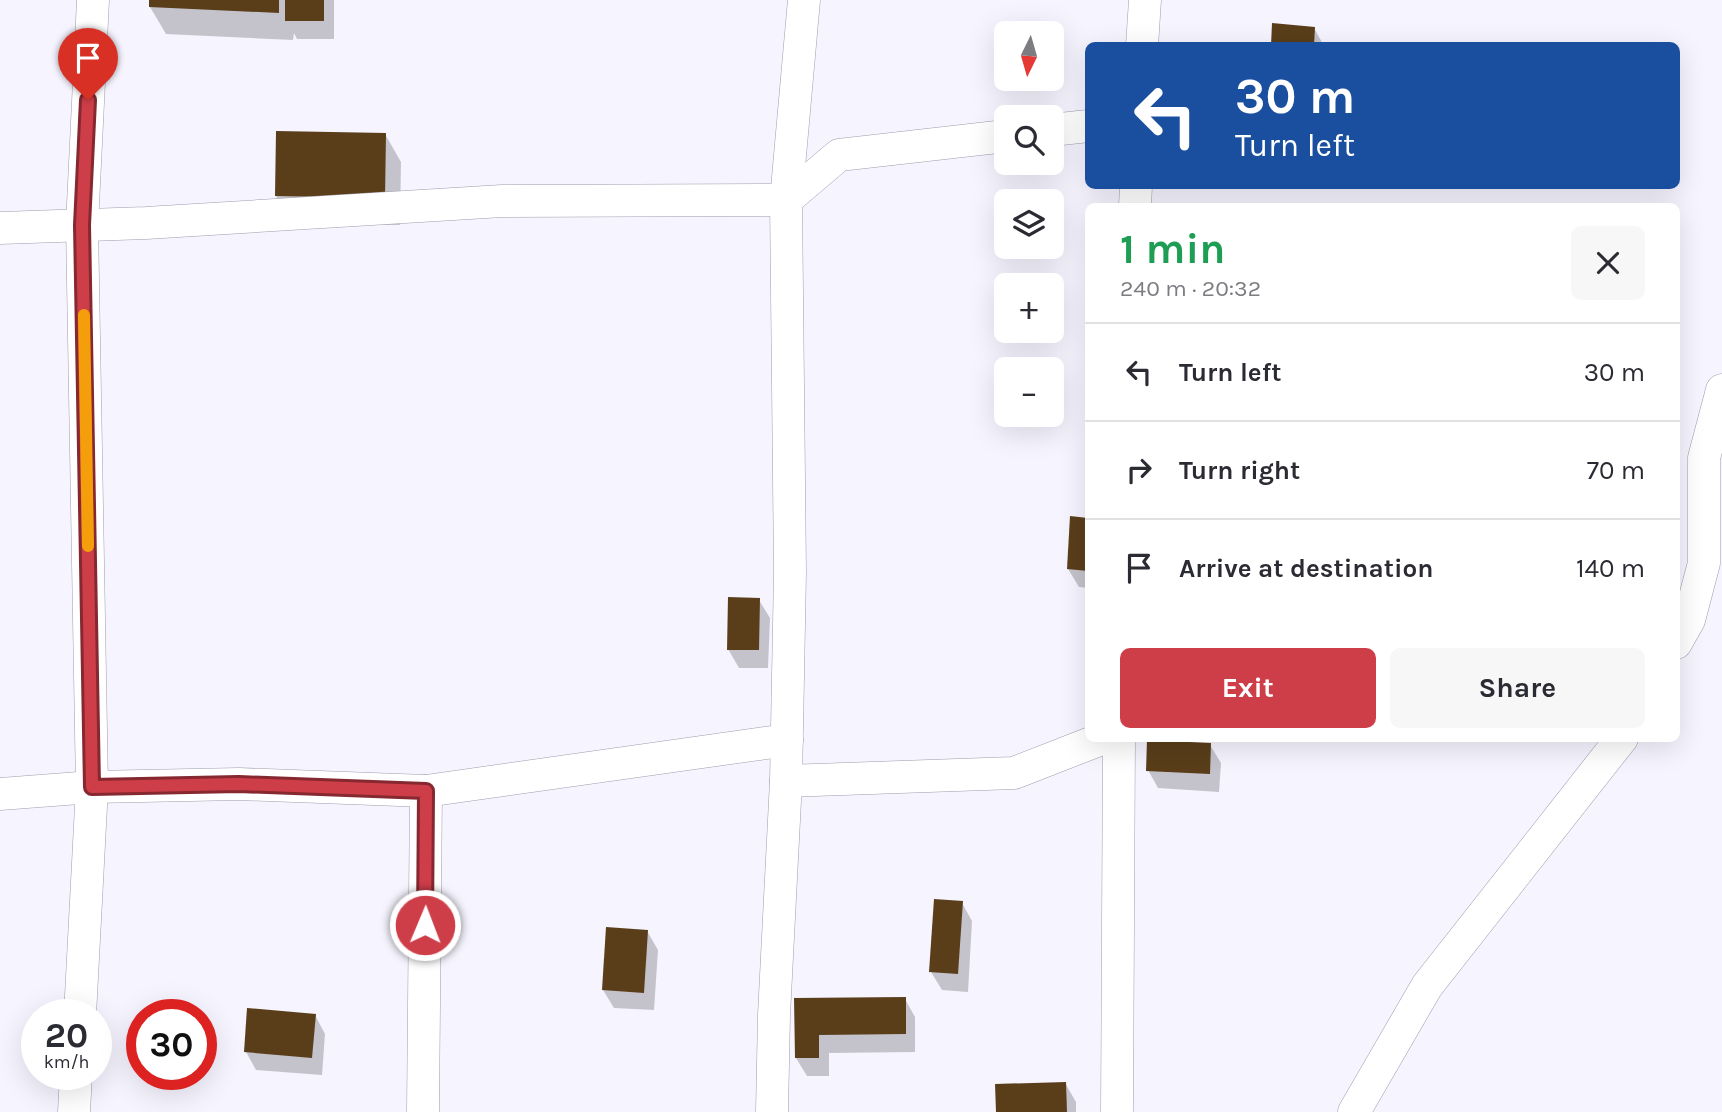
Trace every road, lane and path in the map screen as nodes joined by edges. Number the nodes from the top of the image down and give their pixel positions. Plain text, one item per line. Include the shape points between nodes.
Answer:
1 (93, 0) edge
2 (804, 0) edge
3 (1145, 0) edge
4 (1142, 42) edge
5 (1085, 126) edge
6 (1064, 129) edge
7 (994, 137) edge
8 (786, 200) junction
9 (82, 225) junction
10 (0, 228) edge
11 (1722, 390) edge
12 (1680, 636) edge
13 (786, 740) junction
14 (1094, 742) edge
15 (1119, 742) edge
16 (1619, 742) edge
17 (786, 781) junction
18 (92, 787) junction
19 (426, 791) junction
20 (0, 794) edge
21 (81, 999) edge
22 (75, 1090) edge
23 (74, 1112) edge
24 (423, 1112) edge
25 (772, 1112) edge
26 (1117, 1112) edge
27 (1354, 1112) edge

1 - 9 street
2 - 8 street
3 - 4 street
5 - 6 street
7 - 8 street via 839,155
8 - 9 street via 502,201
8 - 13 street via 790,572
9 - 10 street
9 - 18 street
11 - 12 street via 1704,458 1704,563 1689,620
13 - 17 street
13 - 19 street
14 - 17 street via 1014,773
15 - 26 street
16 - 27 street via 1427,986
17 - 25 street
18 - 19 street via 239,784
18 - 20 street
18 - 21 street
19 - 24 street
22 - 23 street

